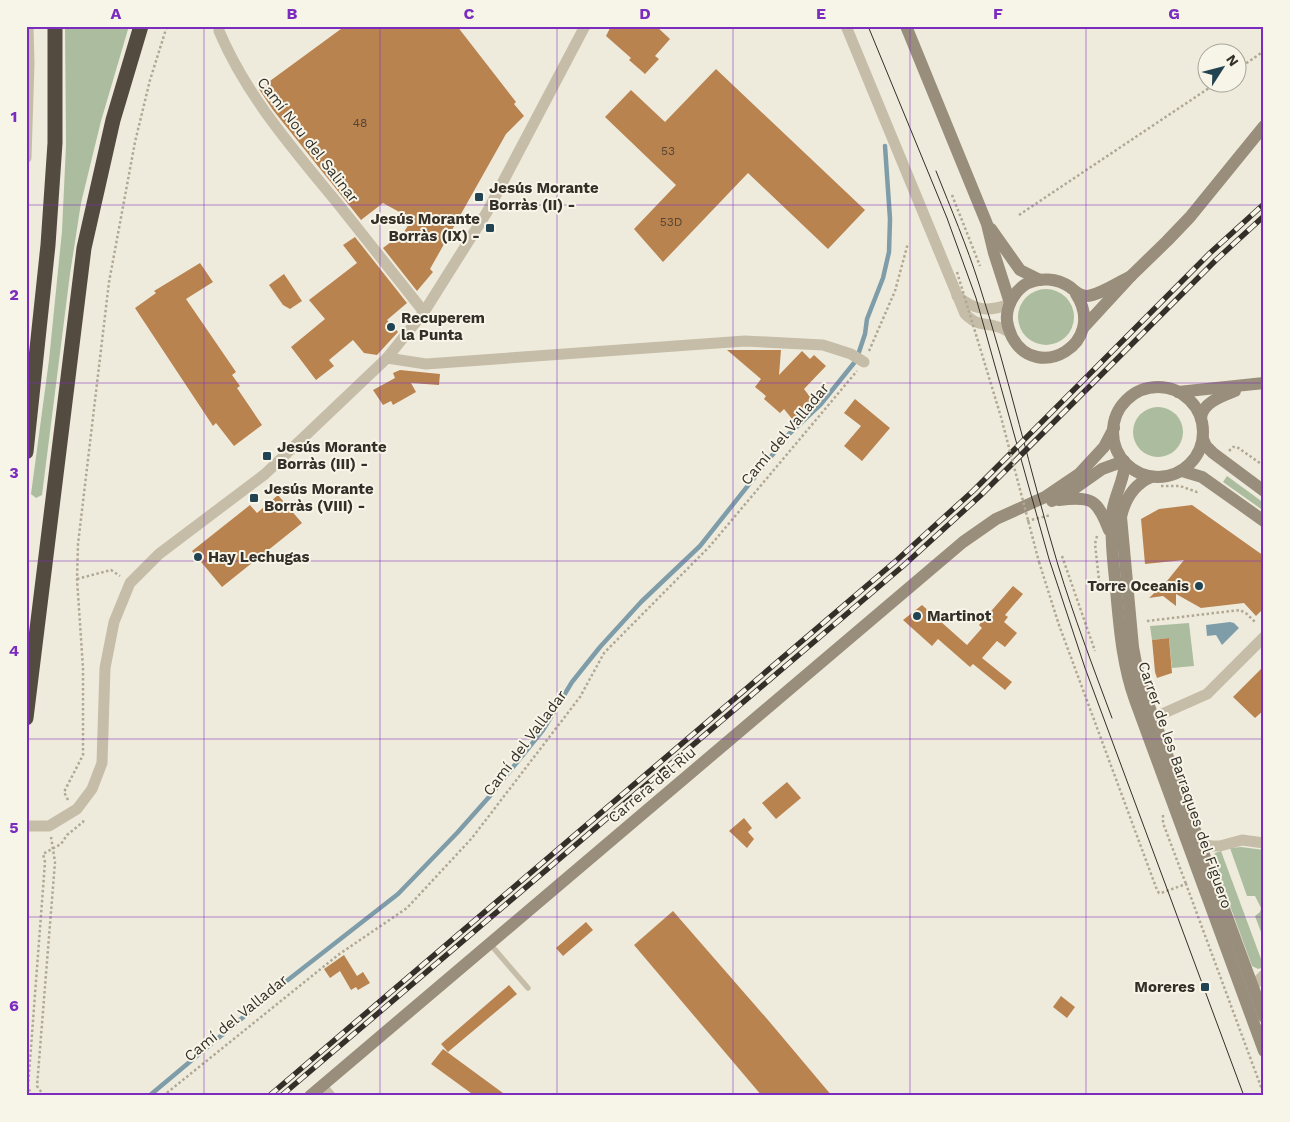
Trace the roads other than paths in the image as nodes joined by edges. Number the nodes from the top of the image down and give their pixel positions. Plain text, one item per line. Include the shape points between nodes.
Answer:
1 (28, 26) edge
2 (48, 26) edge
3 (55, 26) edge
4 (141, 26) edge
5 (219, 26) edge
6 (585, 26) edge
7 (846, 26) edge
8 (906, 26) edge
9 (1264, 126) edge
10 (55, 143) junction
11 (26, 158) edge
12 (987, 224) junction
13 (1131, 276) junction
14 (1040, 280) junction
15 (1076, 294) junction
16 (956, 295) junction
17 (1010, 304) junction
18 (424, 312) junction
19 (1084, 327) junction
20 (1009, 332) junction
21 (387, 358) junction
22 (864, 362) road end
23 (1258, 384) edge
24 (1178, 392) junction
25 (1201, 418) junction
26 (1114, 428) junction
27 (1203, 439) junction
28 (26, 452) edge
29 (1125, 462) junction
30 (1182, 471) junction
31 (1155, 482) junction
32 (1264, 491) edge
33 (1054, 501) junction
34 (1020, 508) junction
35 (1264, 522) edge
36 (1104, 535) junction
37 (1264, 637) edge
38 (26, 718) edge
39 (1153, 718) junction
40 (26, 826) edge
41 (1199, 843) junction
42 (1264, 843) edge
43 (490, 944) junction
44 (1264, 975) edge
45 (1253, 986) junction
46 (528, 988) dead end
47 (1264, 1017) edge
48 (1264, 1052) edge
49 (326, 1091) edge
50 (310, 1096) edge

1 - 11 street
2 - 10 highway
3 - 10 highway
4 - 38 highway via 113,120 84,248
5 - 18 street, Camí Nou del Salinar via 230,58 250,91
6 - 18 street via 487,212
7 - 16 street
8 - 12 street
9 - 13 street via 1190,218
10 - 28 highway via 48,245
12 - 14 street via 1020,270
12 - 17 street
13 - 15 street via 1091,295
13 - 19 street
14 - 15 street via 1060,282
14 - 17 street via 1020,289
15 - 19 street via 1084,309
16 - 17 street via 967,304 983,310
16 - 20 street via 964,314 972,321
17 - 20 street via 1007,315
18 - 21 street
19 - 20 street via 1070,350 1044,358 1026,352
21 - 22 street via 426,364 745,341 823,345
21 - 40 street via 265,474 159,554 130,583 114,622 105,668 102,763 92,789 77,809 50,826
23 - 24 street
23 - 25 street via 1212,402 1204,407
24 - 25 street via 1194,404
24 - 26 street via 1168,388 1137,392 1117,414
25 - 27 street
26 - 29 street via 1114,442
26 - 34 street, Carrera del Riu via 1104,447 1079,474 1056,491
27 - 30 street via 1192,462
27 - 32 street via 1213,453
29 - 31 street
29 - 33 street, Carrera del Riu via 1102,469
29 - 36 street, Carrer de les Barraques del Figuero via 1123,479
30 - 31 street
30 - 35 street via 1202,477
31 - 39 street, Carrer de les Barraques del Figuero via 1145,480 1132,492 1121,517 1133,647
33 - 34 street, Carrera del Riu
33 - 36 street via 1080,498 1095,503 1104,516
34 - 43 street, Carrera del Riu via 964,542
36 - 48 street, Carrer de les Barraques del Figuero via 1129,685
37 - 39 street via 1207,694
39 - 41 street, Carrer de les Barraques del Figuero
41 - 42 street, Carrer de les Barraques del Figuero via 1220,846 1242,840
41 - 45 street, Carrer de les Barraques del Figuero
43 - 46 lane
43 - 49 street, Carrera del Riu
44 - 45 street
45 - 47 street, Carrer de les Barraques del Figuero
49 - 50 street, Carrera del Riu

